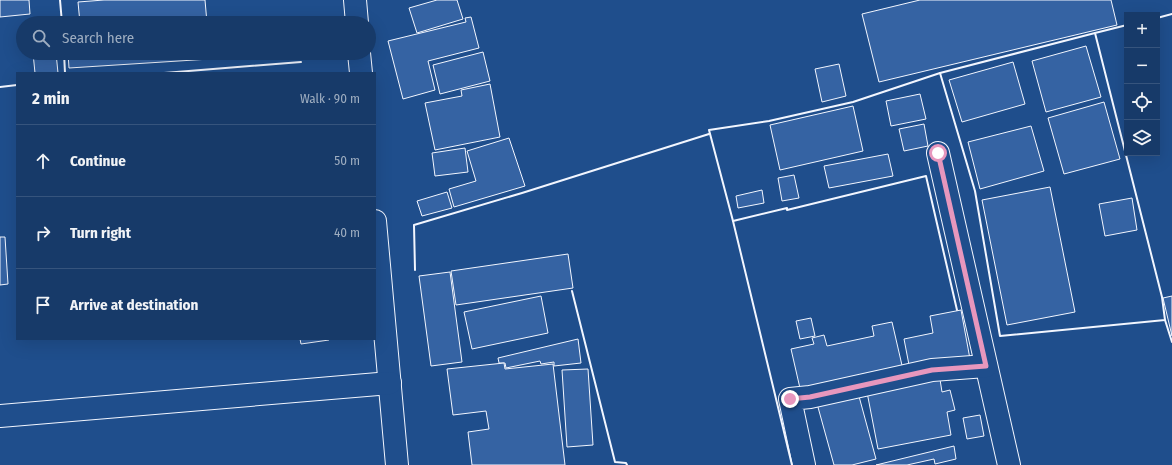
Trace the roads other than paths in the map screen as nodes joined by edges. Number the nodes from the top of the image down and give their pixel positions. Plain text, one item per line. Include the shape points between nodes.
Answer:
1 (355, 0) edge
2 (356, 16) edge
3 (360, 60) edge
4 (361, 72) edge
5 (938, 153) dead end
6 (376, 232) edge
7 (986, 366) junction
8 (390, 383) junction
9 (0, 416) edge
10 (397, 465) edge
11 (804, 465) edge
12 (1009, 465) edge

1 - 2 street
3 - 4 street
5 - 7 street
6 - 8 street
7 - 11 street via 932,370 810,397 790,399
7 - 12 street
8 - 9 street
8 - 10 street

